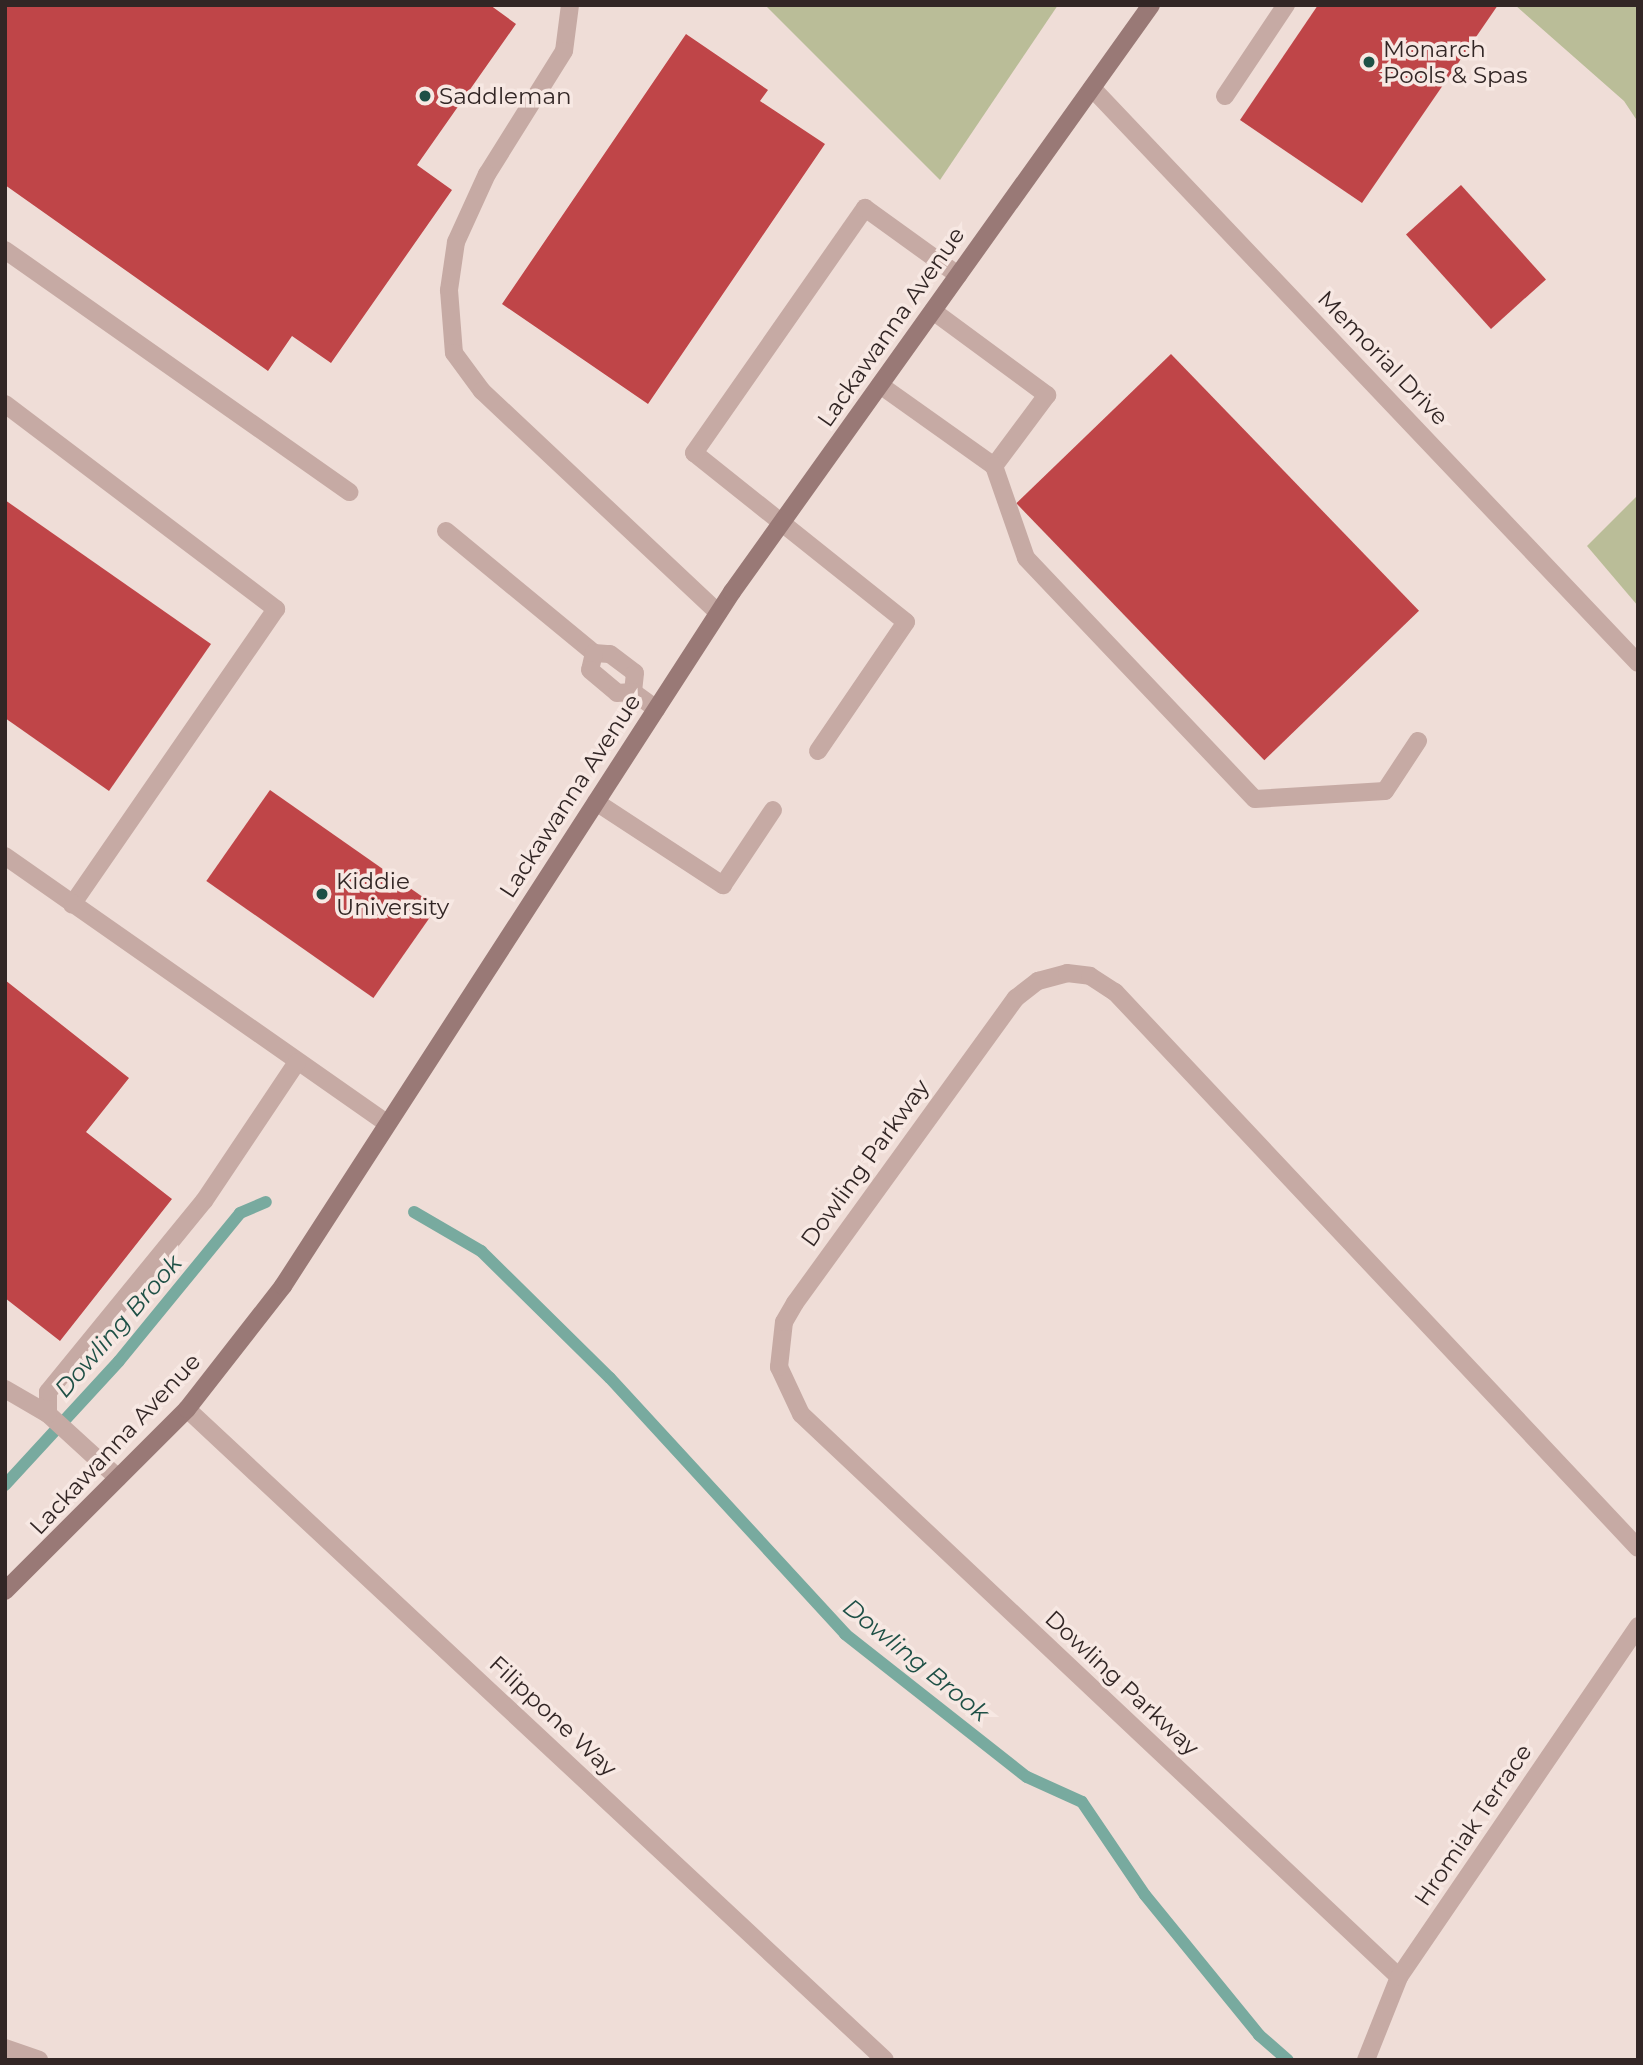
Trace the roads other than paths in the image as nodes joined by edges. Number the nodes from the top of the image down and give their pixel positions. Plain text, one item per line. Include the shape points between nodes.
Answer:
1 (570, 5) edge
2 (1151, 5) edge
3 (1286, 5) edge
4 (1092, 88) junction
5 (1225, 96) dead end
6 (5, 250) edge
7 (958, 275) junction
8 (933, 311) junction
9 (880, 385) junction
10 (5, 404) edge
11 (994, 466) junction
12 (349, 492) dead end
13 (780, 524) junction
14 (446, 531) dead end
15 (718, 613) junction
16 (594, 653) junction
17 (1638, 663) edge
18 (633, 692) junction
19 (656, 709) junction
20 (1418, 741) dead end
21 (818, 751) dead end
22 (596, 802) junction
23 (773, 810) dead end
24 (5, 856) edge
25 (72, 905) junction
26 (297, 1062) junction
27 (386, 1123) junction
28 (5, 1389) edge
29 (187, 1409) junction
30 (48, 1414) junction
31 (118, 1478) junction
32 (1638, 1548) edge
33 (5, 1591) edge
34 (1638, 1626) edge
35 (1399, 1977) junction
36 (5, 2048) edge
37 (39, 2060) edge
38 (885, 2060) edge
39 (1366, 2060) edge

1 - 15 street via 564,51 486,174 456,242 449,290 454,353 482,391
2 - 4 street, Lackawanna Avenue
3 - 5 street
4 - 7 street, Lackawanna Avenue
4 - 17 street, Memorial Drive
6 - 12 street
7 - 8 street, Lackawanna Avenue
7 - 13 street via 865,208 694,453
8 - 9 street, Lackawanna Avenue
8 - 11 street via 1047,395
9 - 11 street
9 - 13 street, Lackawanna Avenue
10 - 25 street via 276,609
11 - 20 street via 1026,558 1255,799 1384,791
13 - 15 street, Lackawanna Avenue
13 - 21 street via 906,622
14 - 16 street
15 - 19 street, Lackawanna Avenue
16 - 18 street via 610,654 635,673
16 - 18 street via 590,670 617,693
18 - 19 street
19 - 22 street, Lackawanna Avenue
22 - 23 street via 723,885
22 - 27 street, Lackawanna Avenue
24 - 25 street
25 - 26 street
26 - 27 street
26 - 30 street via 204,1202 48,1392
27 - 29 street, Lackawanna Avenue via 282,1286
28 - 30 street
29 - 31 street, Lackawanna Avenue
29 - 38 street, Filippone Way
30 - 31 street
31 - 33 street, Lackawanna Avenue
32 - 35 street, Dowling Parkway via 1115,992 1090,976 1067,973 1038,981 1016,998 784,1322 779,1367 801,1414
34 - 35 street, Hromiak Terrace
35 - 39 street, Hromiak Terrace
36 - 37 street

